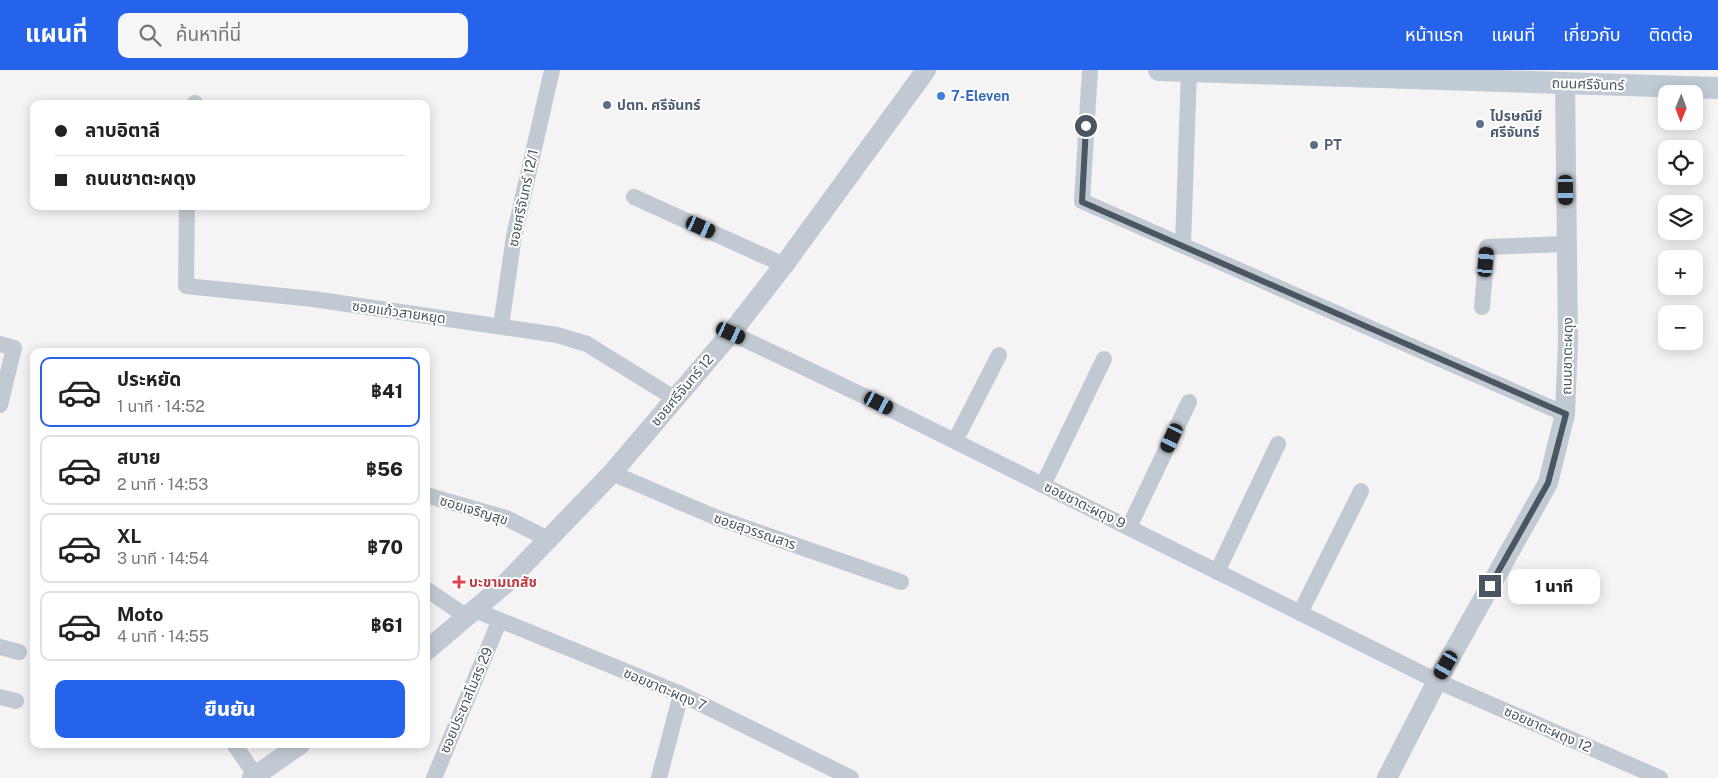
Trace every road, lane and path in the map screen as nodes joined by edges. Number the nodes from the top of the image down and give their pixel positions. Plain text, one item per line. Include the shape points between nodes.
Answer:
1 (552, 70) edge
2 (926, 70) edge
3 (1090, 70) edge
4 (1159, 70) edge
5 (1189, 71) edge
6 (1566, 77) edge
7 (1718, 88) edge
8 (634, 197) dead end
9 (187, 210) edge
10 (1567, 244) junction
11 (1183, 246) junction
12 (784, 264) junction
13 (1482, 307) dead end
14 (502, 326) junction
15 (731, 333) junction
16 (0, 344) edge
17 (998, 355) dead end
18 (1104, 359) dead end
19 (674, 398) junction
20 (1189, 402) dead end
21 (0, 406) edge
22 (1566, 414) junction
23 (955, 441) junction
24 (1278, 444) dead end
25 (612, 473) junction
26 (1043, 485) junction
27 (1361, 491) dead end
28 (430, 496) edge
29 (1129, 527) junction
30 (548, 539) junction
31 (1218, 572) junction
32 (901, 582) dead end
33 (430, 590) edge
34 (1300, 613) junction
35 (471, 614) junction
36 (499, 622) junction
37 (0, 647) edge
38 (430, 647) edge
39 (19, 652) dead end
40 (1437, 680) junction
41 (680, 694) junction
42 (0, 697) edge
43 (16, 701) dead end
44 (236, 748) edge
45 (295, 748) edge
46 (254, 777) edge
47 (434, 778) edge
48 (659, 778) edge
49 (851, 778) edge
50 (1387, 778) edge
51 (1660, 778) edge

1 - 14 street, ซอยศรีจันทร์ 12/1 via 514,236
2 - 12 street, ซอยศรีจันทร์ 12
3 - 11 street via 1082,202
4 - 5 main road, ถนนศรีจันทร์
5 - 6 main road, ถนนศรีจันทร์
5 - 11 street
6 - 7 main road, ถนนศรีจันทร์
6 - 10 street, ถนนชาตะผดุง
8 - 12 street
9 - 14 street, ซอยแก้วสายหยุด via 186,286
10 - 13 street via 1487,247
10 - 22 street, ถนนชาตะผดุง
11 - 22 street
12 - 15 street, ซอยศรีจันทร์ 12
14 - 19 street, ซอยแก้วสายหยุด via 557,335 587,344
15 - 19 street, ซอยศรีจันทร์ 12
15 - 23 street, ซอยชาตะผดุง 9
16 - 21 street via 14,348
17 - 23 street
18 - 26 street
19 - 25 street, ซอยศรีจันทร์ 12
20 - 29 street
22 - 40 street, ถนนชาตะผดุง via 1548,483
23 - 26 street, ซอยชาตะผดุง 9
24 - 31 street
25 - 30 street, ซอยศรีจันทร์ 12
25 - 32 street, ซอยสุวรรณสาร via 715,517
26 - 29 street, ซอยชาตะผดุง 9
27 - 34 street
28 - 30 street, ซอยเจริญสุข via 506,518
29 - 31 street, ซอยชาตะผดุง 9
30 - 35 street, ซอยศรีจันทร์ 12
31 - 34 street, ซอยชาตะผดุง 9
33 - 35 street, ซอยชาตะผดุง 7
34 - 40 street, ซอยชาตะผดุง 9
35 - 36 street, ซอยชาตะผดุง 7
35 - 38 street, ซอยศรีจันทร์ 12
36 - 41 street, ซอยชาตะผดุง 7
36 - 47 street, ซอยประชาสโมสร 29
37 - 39 street
40 - 50 street, ถนนชาตะผดุง
40 - 51 street, ซอยชาตะผดุง 12
41 - 48 street
41 - 49 street, ซอยชาตะผดุง 7
42 - 43 street
44 - 46 street
45 - 46 street

